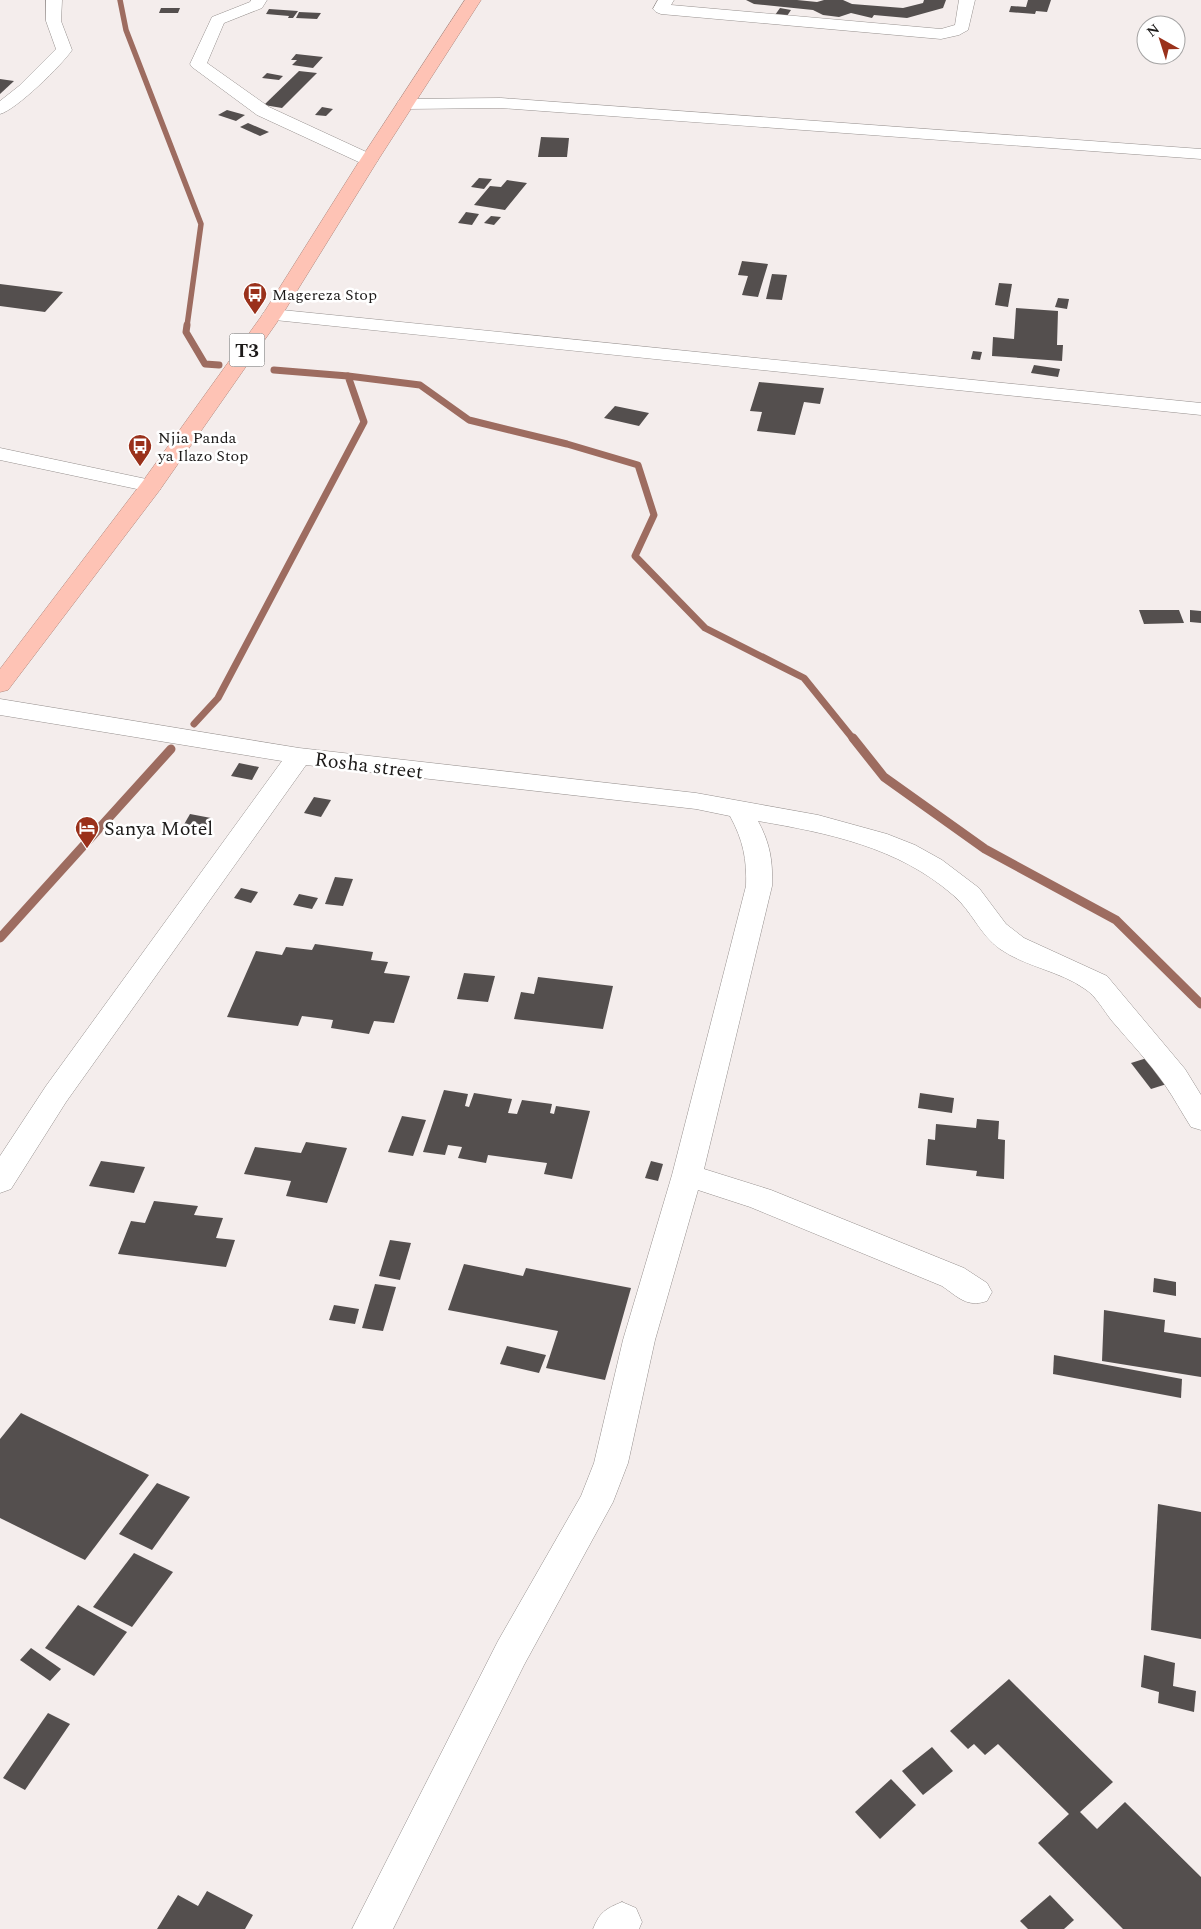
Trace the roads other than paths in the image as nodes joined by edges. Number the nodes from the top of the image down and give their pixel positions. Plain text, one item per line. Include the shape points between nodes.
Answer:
1 (54, 0) edge
2 (259, 0) edge
3 (474, 0) edge
4 (666, 0) edge
5 (967, 0) edge
6 (406, 104) junction
7 (0, 109) edge
8 (1201, 154) edge
9 (369, 160) junction
10 (272, 315) junction
11 (1201, 409) edge
12 (0, 454) edge
13 (151, 486) junction
14 (0, 685) edge
15 (0, 707) edge
16 (299, 756) junction
17 (740, 811) junction
18 (1201, 1120) edge
19 (687, 1175) junction
20 (0, 1181) edge
21 (976, 1292) dead end
22 (372, 1929) edge

1 - 7 street via 54,25 64,50
2 - 9 street via 258,4 218,20 198,64 263,111
3 - 6 highway, T3
4 - 5 street via 661,9 941,34 962,27
6 - 8 street via 501,103
6 - 9 highway, T3
9 - 10 highway, T3
10 - 11 street
10 - 13 highway, T3
12 - 13 street
13 - 14 highway, T3
15 - 16 street, Rosha street
16 - 17 street, Rosha street via 696,801
16 - 20 street via 56,1094
17 - 18 street, Rosha street via 840,828 905,852 934,867 973,899 1012,944 1097,983 1175,1077
17 - 19 street via 757,841 759,886
19 - 21 street via 791,1210 953,1277
19 - 22 street via 639,1340 611,1462 596,1502 511,1653

